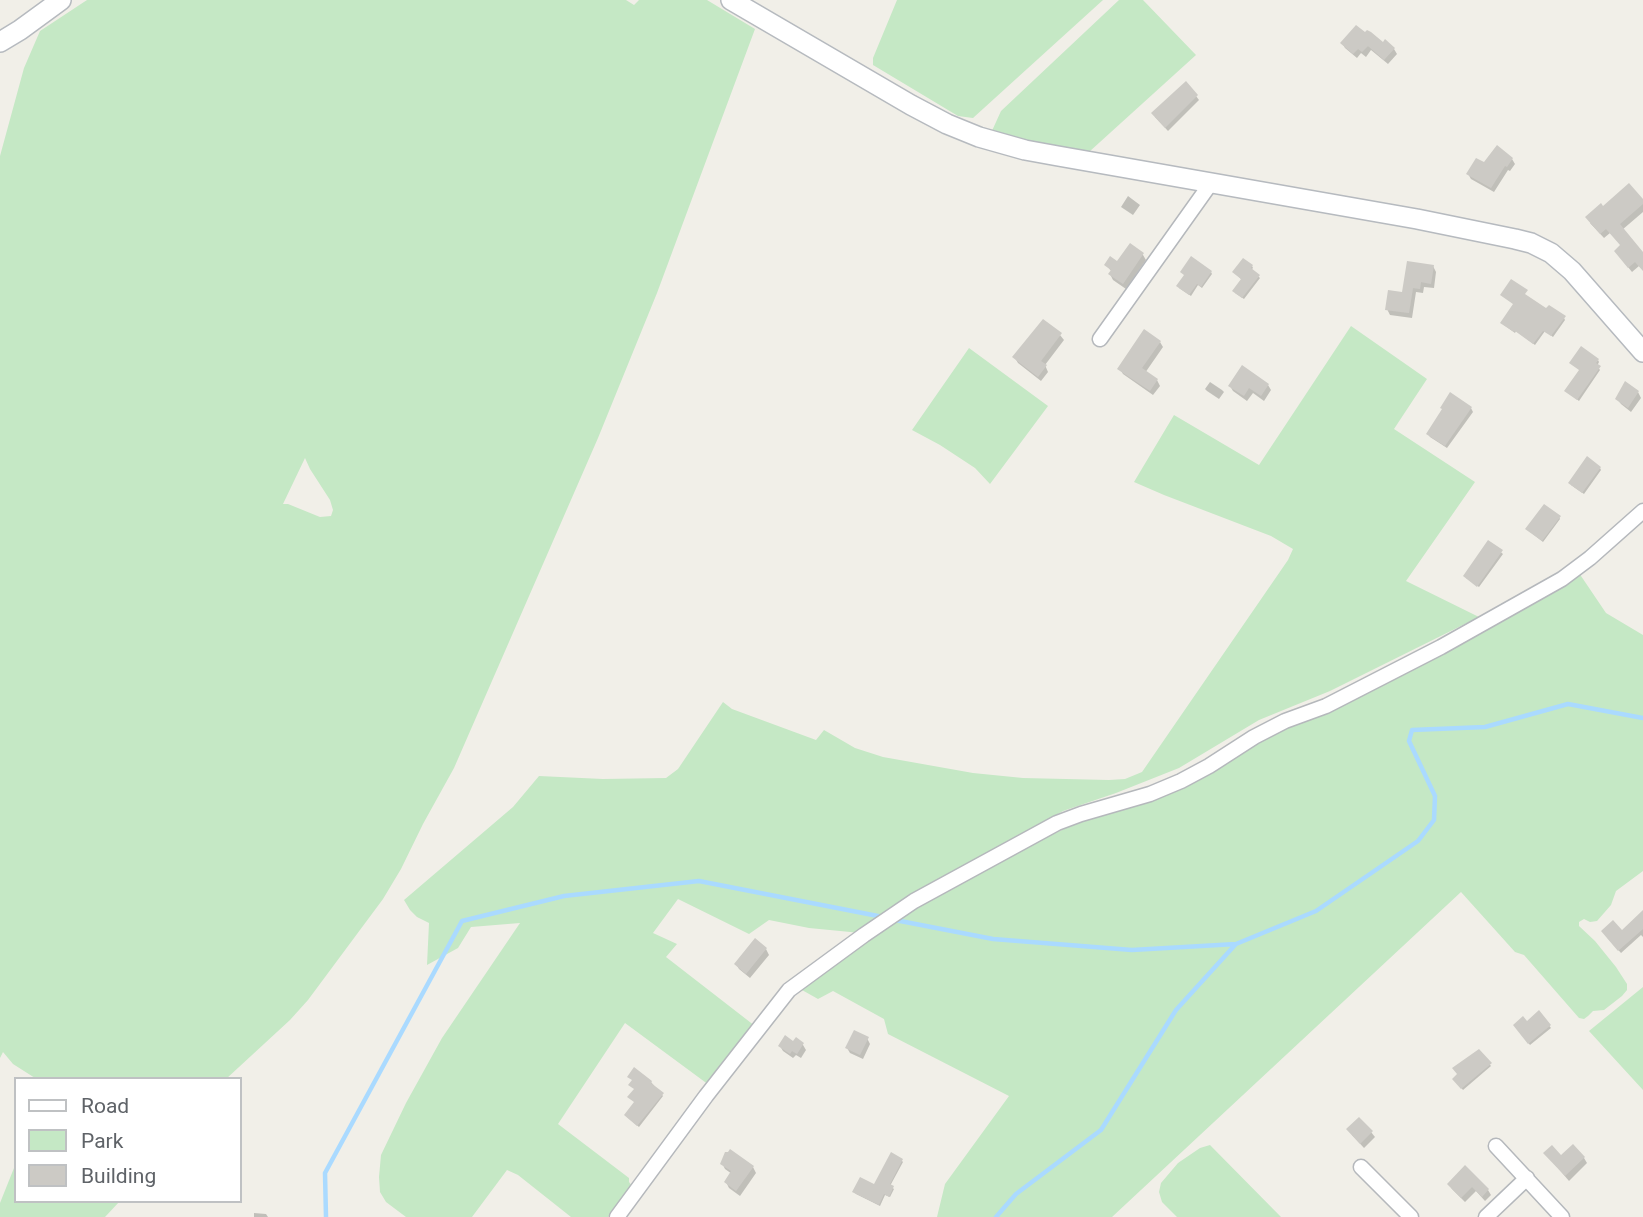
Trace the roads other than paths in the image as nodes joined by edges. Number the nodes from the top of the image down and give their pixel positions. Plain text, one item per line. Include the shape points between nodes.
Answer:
1 (61, 0) edge
2 (731, 0) edge
3 (0, 42) edge
4 (1212, 183) junction
5 (1100, 339) dead end
6 (1643, 352) edge
7 (1643, 510) edge
8 (1496, 1146) dead end
9 (1361, 1167) dead end
10 (1527, 1178) junction
11 (617, 1217) edge
12 (1411, 1217) edge
13 (1486, 1217) edge
14 (1562, 1217) edge

1 - 3 street
2 - 4 street via 968,133 1025,150
4 - 5 street
4 - 6 street via 1531,243 1572,271
7 - 11 street via 1562,579 1441,646 1326,706 1284,721 1181,781 1057,823 914,901 864,935 789,990
8 - 10 street
9 - 12 street
10 - 13 street
10 - 14 street

